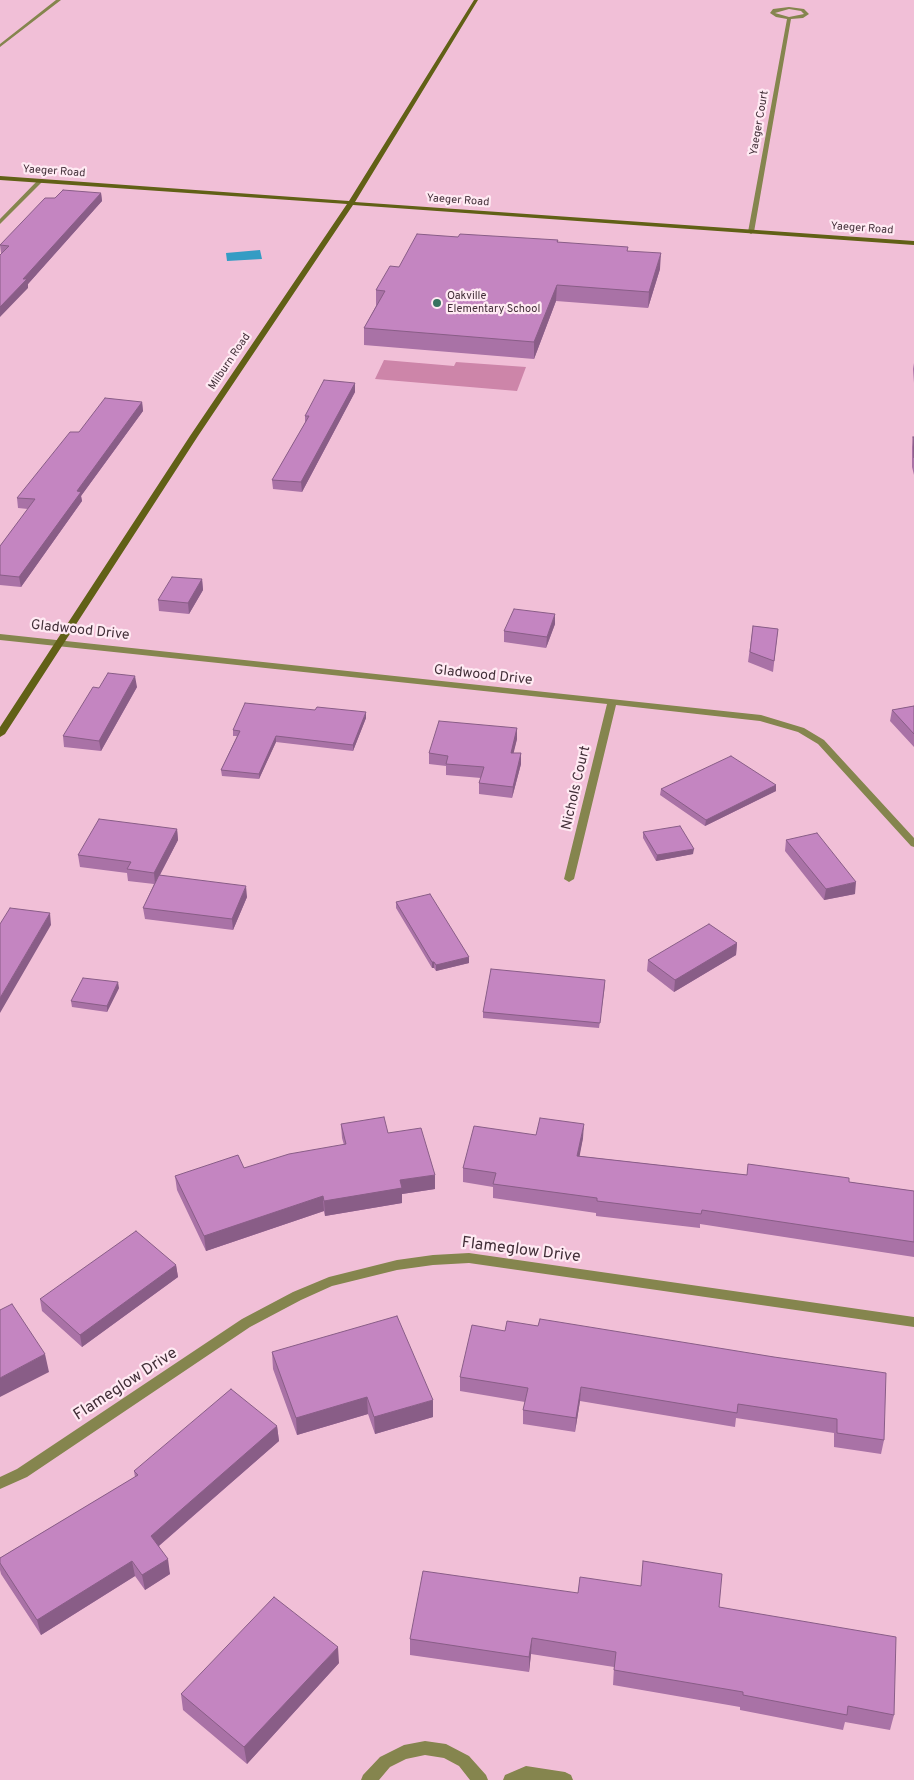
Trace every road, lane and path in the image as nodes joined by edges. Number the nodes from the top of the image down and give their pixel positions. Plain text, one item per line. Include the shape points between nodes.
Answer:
1 (59, 0) edge
2 (476, 0) edge
3 (790, 18) junction
4 (0, 46) edge
5 (0, 178) edge
6 (40, 181) junction
7 (351, 204) junction
8 (0, 222) edge
9 (751, 232) junction
10 (914, 243) edge
11 (0, 636) edge
12 (59, 643) junction
13 (612, 703) junction
14 (0, 734) edge
15 (914, 844) edge
16 (569, 879) dead end
17 (914, 1322) edge
18 (0, 1483) edge
19 (369, 1780) edge
20 (480, 1780) edge
21 (510, 1780) edge
22 (565, 1780) edge

1 - 4 street
2 - 7 street, Milburn Road
3 - 3 street via 807,14 789,8 772,12
3 - 9 street, Yaeger Court
5 - 6 street, Yaeger Road
6 - 7 street, Yaeger Road
6 - 8 street
7 - 9 street, Yaeger Road
7 - 12 street, Milburn Road via 199,428
9 - 10 street, Yaeger Road
11 - 12 street, Gladwood Drive
12 - 13 street, Gladwood Drive
12 - 14 street, Milburn Road
13 - 15 street, Gladwood Drive via 754,717 801,730 821,742
13 - 16 street, Nichols Court
17 - 18 street, Flameglow Drive via 469,1258 397,1265 329,1282 255,1319 22,1473
19 - 20 street via 385,1762 404,1752 425,1748 446,1751 464,1761
21 - 22 street via 526,1774

